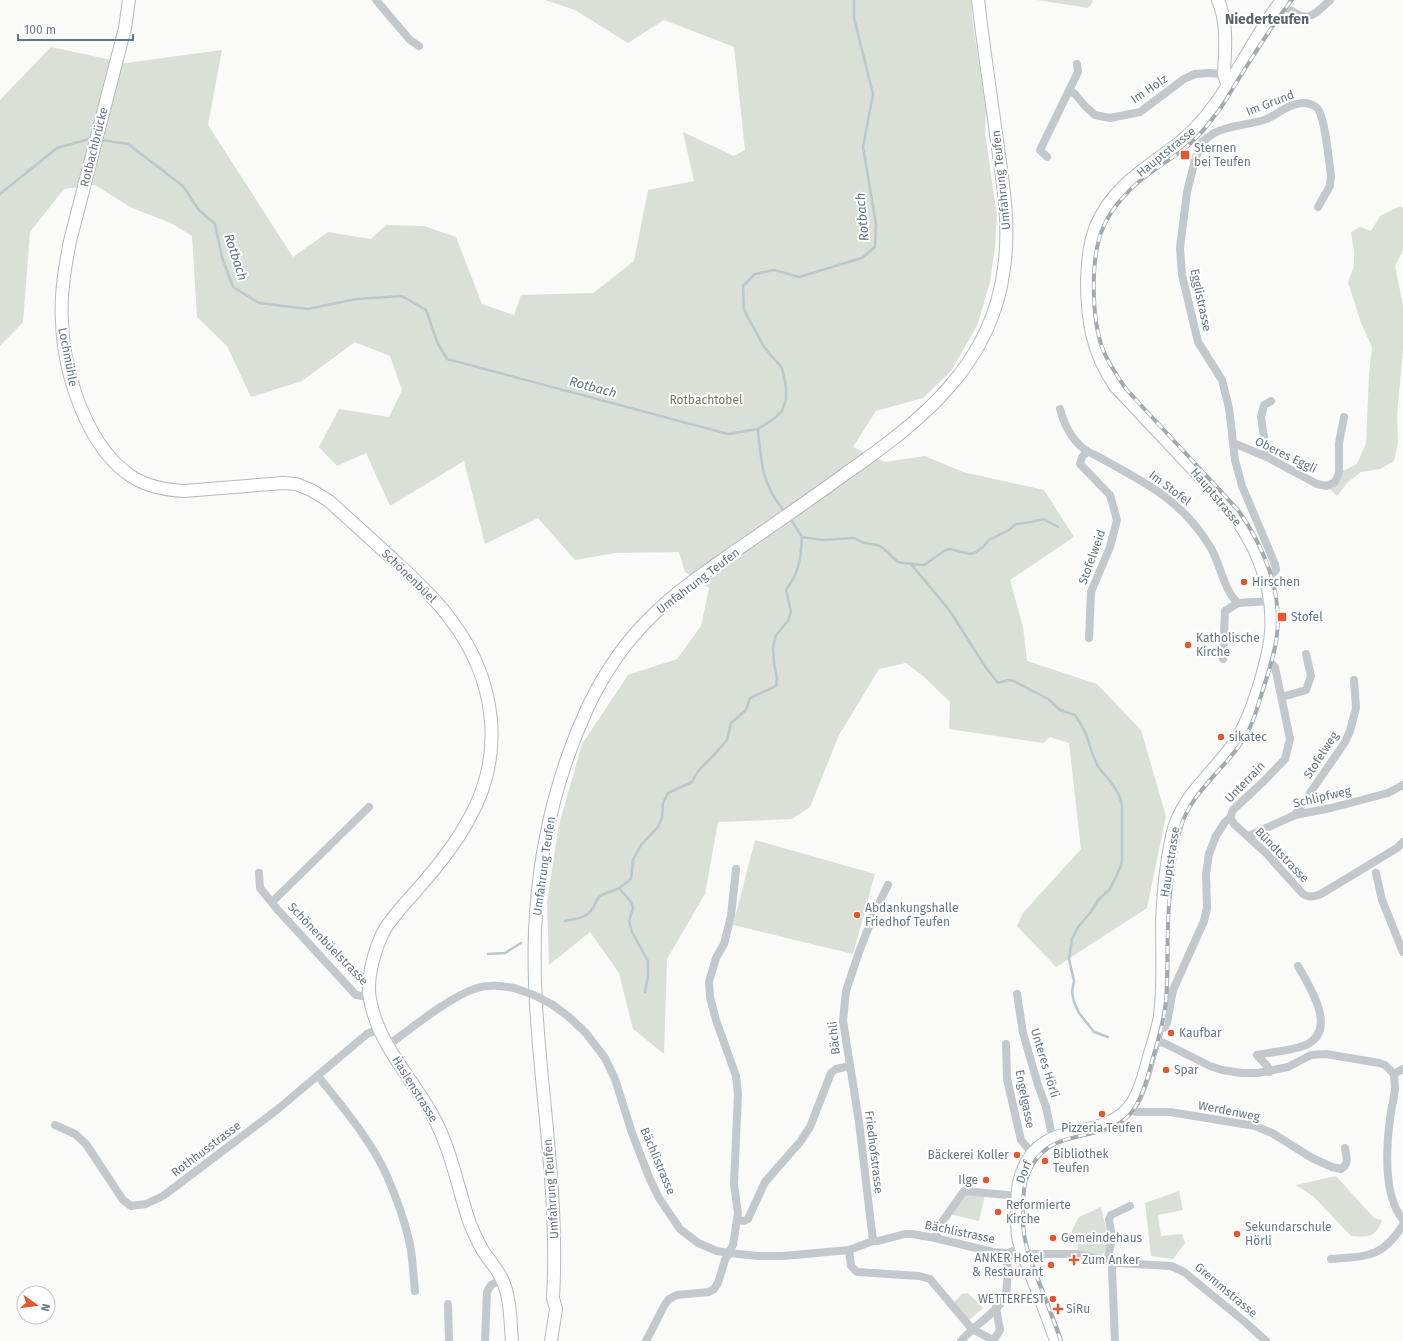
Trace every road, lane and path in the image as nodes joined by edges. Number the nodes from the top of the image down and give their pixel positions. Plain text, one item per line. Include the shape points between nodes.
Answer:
1 (129, 0) edge
2 (376, 0) edge
3 (978, 0) edge
4 (1218, 0) edge
5 (1330, 0) edge
6 (1281, 1) edge
7 (419, 46) dead end
8 (1077, 64) dead end
9 (1227, 78) junction
10 (1070, 91) junction
11 (1193, 132) junction
12 (1202, 142) junction
13 (1047, 157) dead end
14 (1318, 207) dead end
15 (70, 240) joint
16 (1271, 401) dead end
17 (1060, 409) dead end
18 (1344, 417) dead end
19 (1233, 443) junction
20 (1087, 452) junction
21 (1268, 457) junction
22 (134, 478) joint
23 (1264, 576) junction
24 (1270, 601) junction
25 (1238, 603) junction
26 (1088, 638) dead end
27 (1306, 654) dead end
28 (1223, 659) dead end
29 (1266, 662) junction
30 (1354, 680) dead end
31 (1282, 697) junction
32 (1403, 785) edge
33 (369, 807) dead end
34 (1295, 814) junction
35 (1230, 818) junction
36 (1249, 836) junction
37 (1403, 842) edge
38 (448, 851) joint
39 (736, 869) dead end
40 (259, 873) dead end
41 (1376, 873) dead end
42 (888, 885) dead end
43 (272, 902) junction
44 (1403, 952) edge
45 (1298, 966) dead end
46 (1017, 994) dead end
47 (369, 997) junction
48 (1157, 1027) junction
49 (379, 1029) junction
50 (1154, 1040) junction
51 (1006, 1044) dead end
52 (387, 1046) junction
53 (850, 1066) junction
54 (1403, 1069) edge
55 (1269, 1072) junction
56 (1394, 1074) junction
57 (318, 1076) junction
58 (1127, 1110) junction
59 (55, 1125) dead end
60 (1054, 1137) junction
61 (1345, 1148) dead end
62 (1032, 1154) junction
63 (1018, 1196) junction
64 (1130, 1206) dead end
65 (737, 1220) junction
66 (1403, 1220) edge
67 (1403, 1225) edge
68 (935, 1238) junction
69 (873, 1241) junction
70 (848, 1250) junction
71 (1022, 1251) junction
72 (729, 1253) junction
73 (1008, 1253) junction
74 (1331, 1259) dead end
75 (1110, 1262) junction
76 (502, 1279) junction
77 (415, 1291) dead end
78 (554, 1298) junction
79 (448, 1304) dead end
80 (996, 1308) junction
81 (972, 1329) junction
82 (449, 1341) edge
83 (485, 1341) edge
84 (512, 1341) edge
85 (544, 1341) edge
86 (551, 1341) edge
87 (646, 1341) edge
88 (961, 1341) edge
89 (1056, 1341) edge
90 (1115, 1341) edge
91 (1266, 1341) edge

1 - 15 street, Rotbachbrücke via 125,28
2 - 7 street via 410,40
3 - 78 street, Umfahrung Teufen via 1004,188 1007,229 1004,272 996,306 984,337 966,367 941,398 905,430 698,577 651,616 634,634 597,688 568,755 548,827 539,881 535,934 536,1004 553,1189
4 - 9 street via 1225,27
5 - 6 street via 1318,13 1304,17 1295,14
6 - 9 street, Hauptstrasse
8 - 10 street via 1078,72
9 - 10 street, Im Holz via 1208,73 1195,74 1184,79 1140,112 1110,118 1095,115
9 - 11 street, Hauptstrasse via 1209,114
10 - 13 street via 1040,150
11 - 12 street
11 - 23 street, Hauptstrasse via 1125,185 1101,216 1092,239 1088,262 1089,322 1104,369 1115,386 1233,513
12 - 14 street, Im Grund via 1215,133 1269,118 1295,104 1306,102 1318,108 1323,118 1331,176 1330,186
12 - 19 street, Egglistrasse via 1187,192 1180,248 1182,275 1198,342 1222,380 1229,408
15 - 22 street, Lochmühle via 62,297 62,323 74,391 87,421 106,452
16 - 21 street via 1264,405 1261,417
17 - 20 street, Im Stofel via 1069,432
18 - 21 street, Oberes Eggli via 1339,443 1340,473 1335,482 1327,486 1317,484
19 - 21 street, Oberes Eggli
19 - 23 street, Egglistrasse via 1242,486 1275,564 1276,570
20 - 25 street, Im Stofel via 1153,487 1186,514 1209,545 1230,594
20 - 26 street, Stofelweid via 1080,464 1110,495 1117,520 1110,547 1091,592
22 - 38 street, Schönenbüel via 150,485 184,491 278,483 296,484 311,490 329,501 418,583 451,619 478,663 492,725 488,771 481,794 471,816
23 - 24 street, Hauptstrasse
24 - 25 street
24 - 29 street, Hauptstrasse via 1271,631
25 - 28 street via 1226,611
27 - 31 street via 1311,676 1306,690
29 - 31 street, Unterrain via 1275,667
29 - 48 street, Hauptstrasse via 1242,730 1191,795 1175,824 1163,907 1160,1016
30 - 34 street, Stofelweg via 1356,708 1350,731
31 - 35 street, Unterrain via 1290,739 1285,759 1233,810
32 - 34 street, Schlipfweg via 1388,794
33 - 43 street, Schönenbüelstrasse
34 - 36 street, Schlipfweg
35 - 36 street, Bündtstrasse
35 - 48 street, Unterrain via 1216,836 1209,854 1206,874 1207,908 1204,921 1173,990 1167,1023 1164,1028
36 - 37 street, Bündtstrasse via 1302,893 1310,897 1321,894
38 - 47 street, Haslenstrasse via 385,930 371,972
39 - 65 street via 731,916 724,944 708,982 716,1020 736,1076 738,1094 734,1184
40 - 43 street, Schönenbüelstrasse via 260,888
41 - 44 street via 1382,900
42 - 53 street, Bächli via 859,952 846,991 843,1021
43 - 47 street, Schönenbüelstrasse via 356,995
45 - 55 street via 1321,1012 1319,1033 1312,1042 1302,1047 1257,1055 1268,1066
46 - 60 street, Unteres Hörli via 1023,1033
47 - 49 street, Haslenstrasse
48 - 50 street, Hauptstrasse
49 - 52 street, Haslenstrasse
49 - 57 street, Rothhusstrasse via 367,1034
50 - 55 street via 1222,1070 1242,1073
50 - 58 street, Hauptstrasse via 1135,1099
51 - 62 street, Engelgasse via 1007,1079 1021,1140
52 - 72 street, Bächlistrasse, bridge via 462,994 478,988 514,988 553,1005 586,1033 605,1058 620,1092 649,1177 669,1215 680,1229 698,1243
52 - 76 street, Haslenstrasse via 435,1120 455,1172 475,1237
53 - 65 street, Bächli via 836,1069 831,1073 816,1114 800,1142 765,1182 748,1220
53 - 69 street, Friedhofstrasse
54 - 56 street
55 - 56 street via 1288,1068 1312,1056 1326,1054 1379,1063
56 - 66 street via 1395,1088 1387,1146 1389,1184 1393,1204
57 - 59 street, Rothhusstrasse via 163,1196 146,1204 131,1206 123,1200 86,1144 75,1134
57 - 77 street via 352,1120 387,1176 410,1241
58 - 60 street, Dorf via 1108,1123
58 - 61 street, Werdenweg via 1170,1112 1255,1126 1272,1133 1312,1158 1341,1169 1347,1161
60 - 62 street, Dorf
62 - 63 street, Dorf via 1023,1170
63 - 68 street via 964,1191 942,1222
63 - 71 street, Dorf via 1018,1236
64 - 75 street via 1109,1218
65 - 72 street via 733,1245
67 - 74 street via 1393,1239 1378,1252
68 - 69 street, Bächlistrasse via 905,1234
68 - 73 street, Bächlistrasse
69 - 70 street, Bächlistrasse
70 - 72 street, Bächlistrasse via 783,1256
70 - 81 street via 851,1266 857,1272 926,1277 934,1282
71 - 73 street, Bächlistrasse
71 - 75 street, Gremmstrasse via 1076,1254
71 - 89 street, Dorf
72 - 87 street via 714,1289 703,1294 677,1295 670,1299
73 - 80 street via 1006,1294
75 - 90 street
75 - 91 street, Gremmstrasse via 1170,1266 1184,1272
76 - 83 street via 491,1285 487,1292
76 - 84 street, Haslenstrasse via 510,1305
78 - 85 street, Umfahrung Teufen
78 - 86 street, Umfahrung Teufen via 556,1310
79 - 82 street
80 - 81 street
80 - 81 street via 1000,1330 995,1338 989,1339
81 - 88 street

